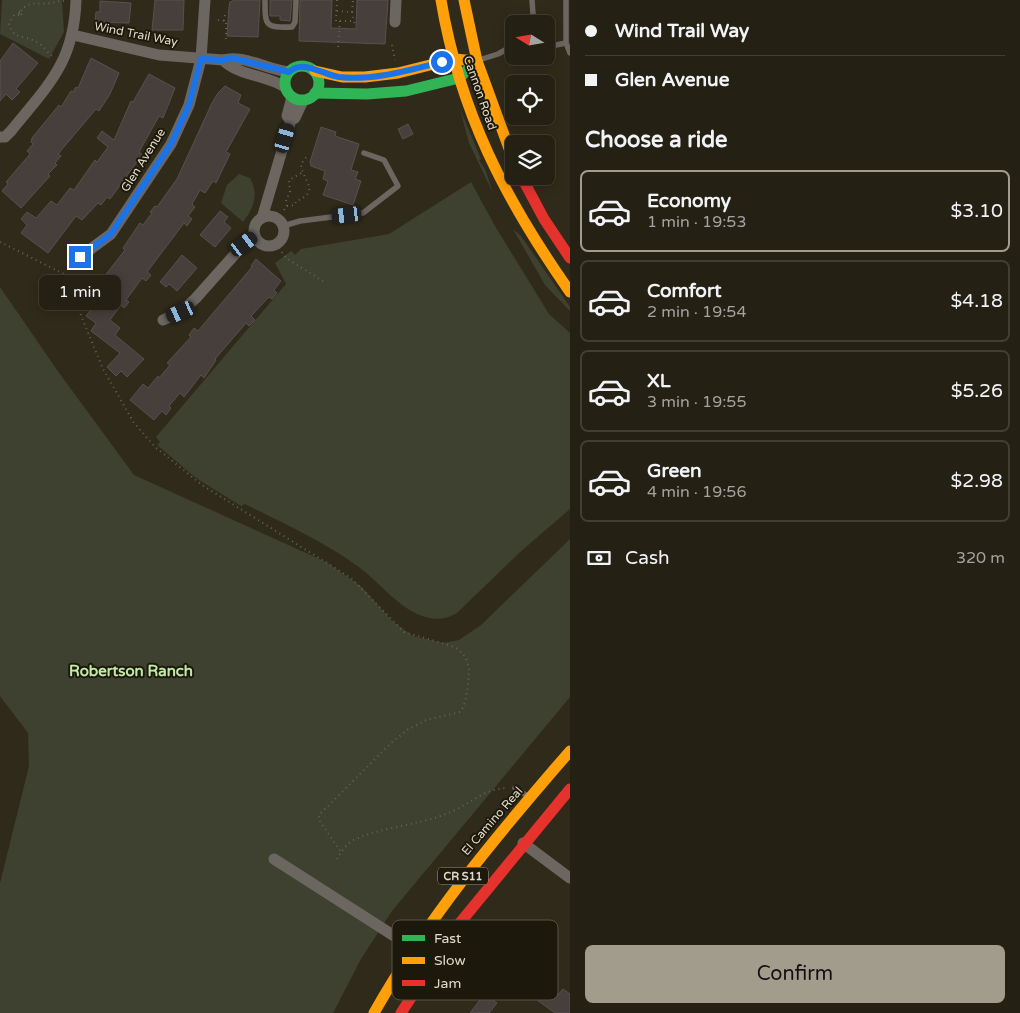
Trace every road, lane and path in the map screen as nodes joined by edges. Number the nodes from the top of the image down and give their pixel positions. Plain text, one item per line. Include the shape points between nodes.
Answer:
1 (76, 0) edge
2 (205, 0) edge
3 (265, 0) edge
4 (296, 0) edge
5 (337, 0) edge
6 (353, 0) edge
7 (396, 0) edge
8 (441, 0) edge
9 (464, 0) edge
10 (532, 0) edge
11 (566, 0) edge
12 (64, 1) edge
13 (337, 11) junction
14 (352, 12) junction
15 (228, 15) dead end
16 (532, 15) edge
17 (218, 20) dead end
18 (224, 21) junction
19 (340, 21) junction
20 (354, 21) junction
21 (395, 22) dead end
22 (354, 26) dead end
23 (73, 35) junction
24 (226, 42) dead end
25 (566, 43) junction
26 (392, 45) dead end
27 (555, 45) edge
28 (338, 48) dead end
29 (505, 50) edge
30 (570, 53) edge
31 (52, 56) dead end
32 (201, 59) junction
33 (454, 59) junction
34 (223, 60) junction
35 (395, 61) dead end
36 (477, 61) junction
37 (315, 71) junction
38 (289, 72) junction
39 (459, 78) junction
40 (316, 93) junction
41 (293, 95) junction
42 (0, 137) edge
43 (505, 137) edge
44 (364, 153) dead end
45 (307, 156) dead end
46 (302, 172) junction
47 (526, 185) edge
48 (269, 195) junction
49 (287, 206) junction
50 (262, 218) junction
51 (281, 218) junction
52 (255, 236) junction
53 (0, 242) edge
54 (276, 244) junction
55 (80, 257) dead end
56 (570, 258) edge
57 (326, 284) dead end
58 (570, 292) edge
59 (163, 320) dead end
60 (570, 752) edge
61 (515, 788) joint
62 (570, 789) edge
63 (530, 798) junction
64 (523, 843) junction
65 (341, 852) junction
66 (274, 859) dead end
67 (337, 859) dead end
68 (570, 878) edge
69 (430, 920) edge
70 (460, 920) edge
71 (392, 935) edge
72 (392, 983) edge
73 (409, 1000) edge
74 (374, 1013) edge
75 (401, 1013) edge

1 - 23 street
2 - 32 street, Glen Avenue
3 - 4 lane via 265,21 277,28 292,27
5 - 13 path
6 - 14 path
7 - 21 street
8 - 33 main road, Cannon Road
9 - 36 main road, Cannon Road
10 - 16 lane
11 - 25 lane
12 - 31 path via 50,4 32,1 21,12 22,15 14,16 9,23 14,33 35,41
13 - 14 path
13 - 19 path via 336,21
14 - 20 path
15 - 18 path
17 - 18 path
18 - 24 path
19 - 20 path
19 - 28 path
20 - 22 path
23 - 32 street, Wind Trail Way via 141,52
23 - 42 street via 67,56 48,85 5,137
25 - 27 lane
25 - 30 lane
26 - 35 path
29 - 36 lane
32 - 34 street, Wind Trail Way
32 - 55 street, Glen Avenue via 189,105 171,144 111,234
33 - 36 main road, Wind Trail Way
33 - 37 main road, Wind Trail Way via 398,73 365,77 342,77
33 - 39 main road, Cannon Road
34 - 38 street, Wind Trail Way via 232,58
34 - 41 street, Wind Trail Way via 231,68 273,80
36 - 39 main road
36 - 43 main road, Cannon Road
37 - 38 main road, Wind Trail Way via 304,66
37 - 40 main road via 319,82
38 - 41 main road
39 - 40 main road via 406,91
39 - 58 main road, Cannon Road via 500,181
40 - 41 main road
41 - 48 street via 287,116 291,120
44 - 51 lane via 384,160 398,186 363,213 300,221
45 - 46 path via 302,161
46 - 49 path via 289,180
46 - 49 path via 309,184 308,193 295,205
47 - 56 main road
48 - 50 street
48 - 51 street
49 - 51 path
50 - 51 street
50 - 52 street via 256,223
51 - 54 street via 283,236
52 - 54 street via 264,245
52 - 59 street via 181,312
53 - 65 path via 64,274 102,368 120,401 134,423 166,457 202,485 351,578 404,632 449,645 466,658 468,686 460,712 426,720 407,730 319,815 319,820
54 - 57 path via 286,258
60 - 63 main road, El Camino Real / CR S11
61 - 63 lane
61 - 65 path via 500,788 483,794 455,810 418,824 356,838
62 - 64 main road, CR S11
63 - 69 main road, El Camino Real / CR S11
64 - 68 street
64 - 70 main road, CR S11
65 - 67 path
66 - 71 street
72 - 74 main road, El Camino Real / CR S11
73 - 75 main road, CR S11

